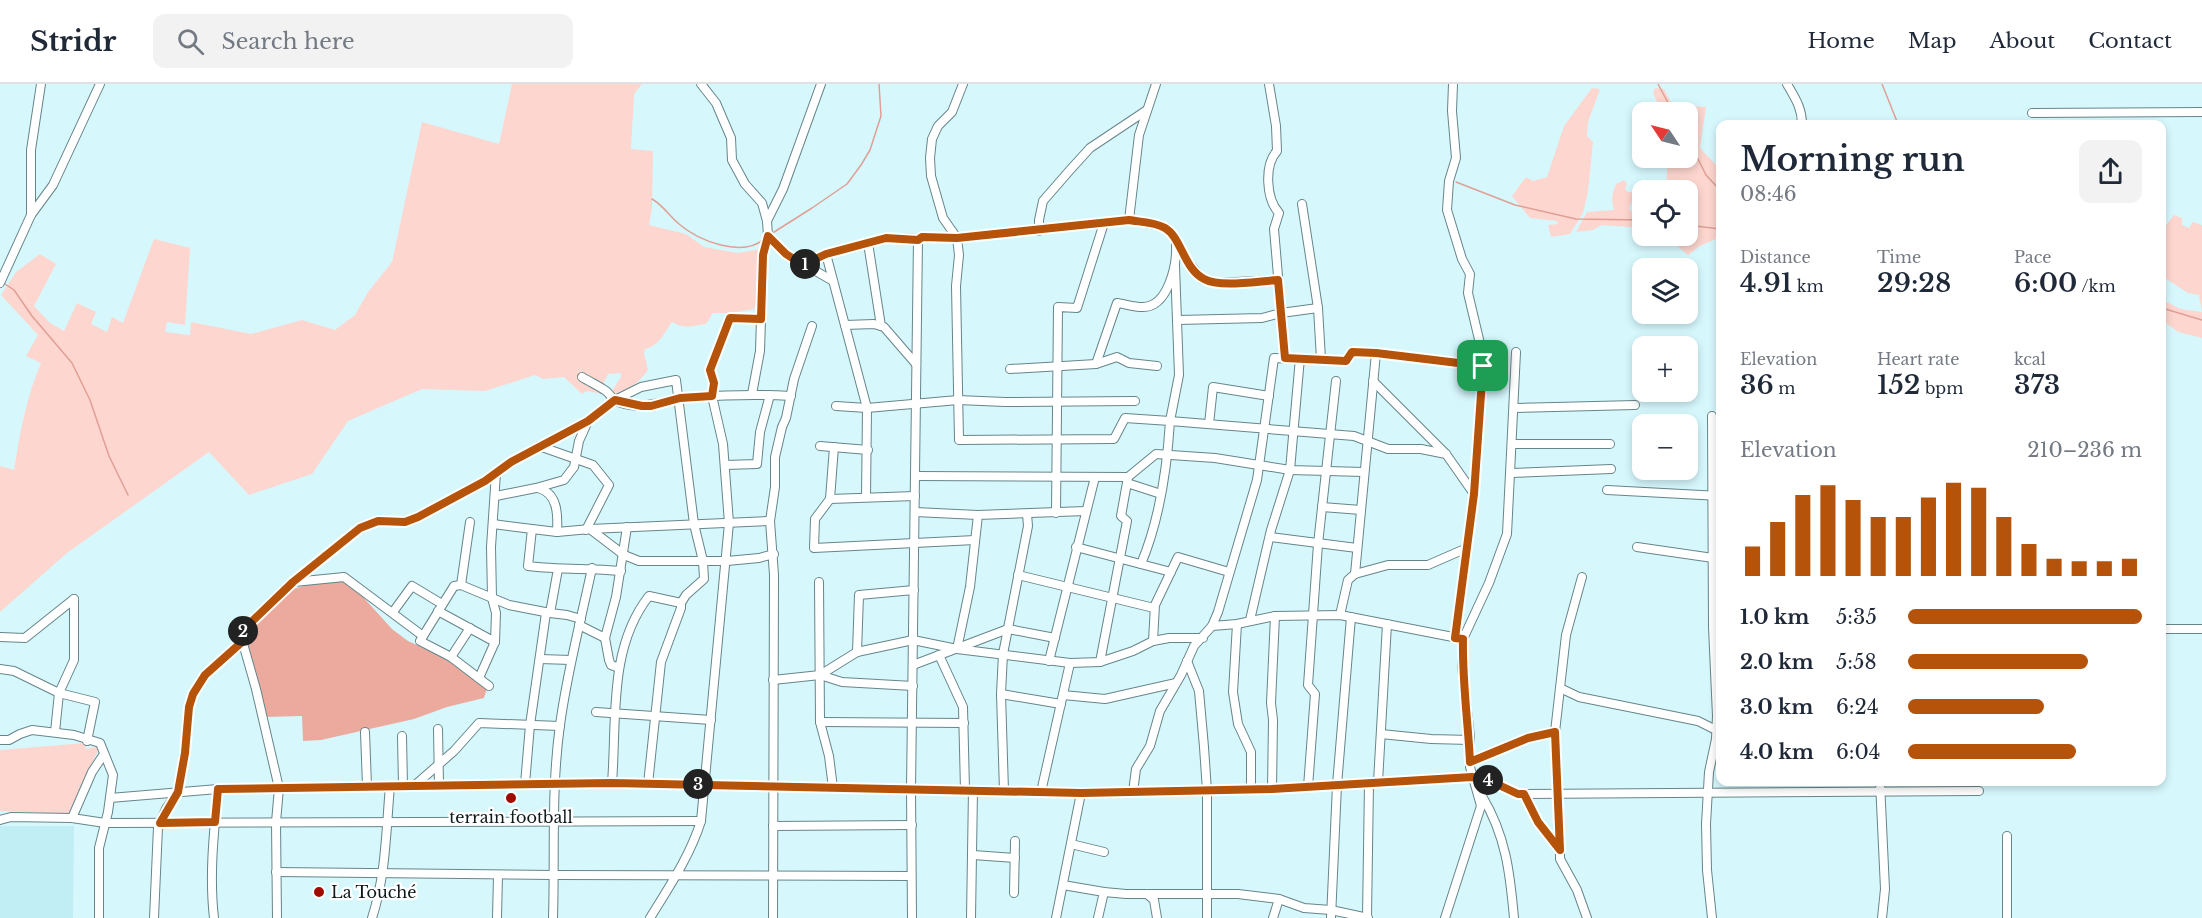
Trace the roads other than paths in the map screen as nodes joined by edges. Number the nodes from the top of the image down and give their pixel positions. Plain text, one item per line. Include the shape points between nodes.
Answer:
1 (40, 84) edge
2 (100, 84) edge
3 (701, 84) edge
4 (821, 84) edge
5 (963, 84) edge
6 (1156, 84) edge
7 (1269, 84) edge
8 (1453, 84) edge
9 (1787, 84) edge
10 (1147, 110) junction
11 (2202, 112) edge
12 (2032, 113) dead end
13 (1802, 120) edge
14 (1302, 204) dead end
15 (31, 215) junction
16 (1129, 220) junction
17 (767, 221) junction
18 (1104, 223) junction
19 (1039, 231) junction
20 (768, 236) junction
21 (957, 238) junction
22 (918, 240) junction
23 (1176, 240) junction
24 (868, 243) junction
25 (826, 254) junction
26 (803, 265) junction
27 (1175, 266) junction
28 (1278, 280) junction
29 (833, 281) junction
30 (0, 283) edge
31 (1318, 308) junction
32 (1281, 313) junction
33 (761, 319) junction
34 (1178, 320) junction
35 (845, 325) junction
36 (812, 326) dead end
37 (881, 326) junction
38 (1516, 351) dead end
39 (1376, 353) junction
40 (1285, 358) junction
41 (1300, 358) junction
42 (1321, 359) junction
43 (1096, 363) junction
44 (916, 365) junction
45 (1157, 366) dead end
46 (1483, 366) junction
47 (1057, 367) junction
48 (1010, 369) dead end
49 (582, 377) dead end
50 (1336, 381) dead end
51 (1373, 381) junction
52 (752, 394) junction
53 (770, 395) junction
54 (712, 396) junction
55 (791, 396) junction
56 (1269, 396) junction
57 (680, 398) junction
58 (615, 400) junction
59 (958, 400) junction
60 (1057, 401) junction
61 (1135, 401) dead end
62 (916, 402) junction
63 (1635, 405) dead end
64 (836, 406) dead end
65 (867, 408) junction
66 (1514, 408) junction
67 (1712, 416) dead end
68 (588, 421) junction
69 (1170, 421) junction
70 (1209, 424) junction
71 (1264, 428) junction
72 (1293, 431) junction
73 (1330, 434) junction
74 (1057, 438) junction
75 (1369, 440) junction
76 (1513, 444) junction
77 (1610, 444) dead end
78 (538, 446) junction
79 (820, 446) dead end
80 (834, 447) junction
81 (868, 450) junction
82 (1168, 454) junction
83 (1446, 454) junction
84 (576, 459) junction
85 (1259, 464) junction
86 (724, 465) junction
87 (1611, 469) dead end
88 (1290, 470) junction
89 (1326, 471) junction
90 (1364, 472) junction
91 (496, 473) junction
92 (1511, 473) junction
93 (915, 476) junction
94 (1056, 476) junction
95 (1095, 477) junction
96 (1716, 479) edge
97 (1127, 480) junction
98 (536, 488) junction
99 (1607, 490) dead end
100 (1161, 494) junction
101 (1474, 494) junction
102 (1716, 495) edge
103 (496, 496) junction
104 (915, 496) junction
105 (866, 497) junction
106 (830, 500) junction
107 (1322, 507) junction
108 (1360, 510) junction
109 (1086, 511) junction
110 (1716, 511) edge
111 (915, 512) junction
112 (1056, 513) junction
113 (978, 514) junction
114 (1028, 514) junction
115 (770, 521) junction
116 (470, 522) dead end
117 (729, 523) junction
118 (493, 524) junction
119 (694, 524) junction
120 (627, 526) junction
121 (532, 529) junction
122 (588, 530) junction
123 (557, 532) junction
124 (1270, 537) junction
125 (975, 540) junction
126 (914, 543) junction
127 (1318, 544) junction
128 (1076, 547) junction
129 (1637, 547) dead end
130 (1357, 548) junction
131 (1467, 548) junction
132 (774, 554) junction
133 (624, 555) junction
134 (1713, 558) junction
135 (1120, 559) junction
136 (703, 561) junction
137 (727, 561) junction
138 (1140, 564) junction
139 (592, 568) junction
140 (558, 569) junction
141 (621, 571) junction
142 (1229, 572) junction
143 (1171, 573) junction
144 (1355, 574) junction
145 (1018, 575) junction
146 (1582, 577) dead end
147 (293, 582) junction
148 (819, 582) dead end
149 (461, 585) junction
150 (1068, 586) junction
151 (914, 590) junction
152 (1113, 597) junction
153 (492, 598) junction
154 (681, 603) junction
155 (440, 607) junction
156 (1154, 608) junction
157 (393, 612) junction
158 (548, 613) junction
159 (1313, 614) junction
160 (1340, 615) junction
161 (1275, 616) junction
162 (1352, 617) junction
163 (1250, 620) junction
164 (580, 622) junction
165 (1237, 624) junction
166 (1387, 624) junction
167 (1212, 626) junction
168 (470, 628) junction
169 (2202, 628) edge
170 (1008, 629) junction
171 (2166, 629) edge
172 (423, 636) junction
173 (0, 637) edge
174 (605, 638) junction
175 (1055, 638) junction
176 (1203, 638) junction
177 (1459, 638) junction
178 (913, 640) junction
179 (1153, 640) junction
180 (243, 641) junction
181 (495, 642) junction
182 (957, 649) junction
183 (857, 651) junction
184 (1003, 654) junction
185 (939, 655) junction
186 (451, 657) junction
187 (540, 659) junction
188 (571, 660) junction
189 (1049, 661) junction
190 (1187, 661) junction
191 (1100, 662) junction
192 (1070, 663) junction
193 (913, 665) junction
194 (619, 668) junction
195 (0, 669) edge
196 (820, 675) junction
197 (479, 678) junction
198 (773, 680) junction
199 (1176, 682) junction
200 (489, 686) dead end
201 (912, 686) junction
202 (1560, 688) junction
203 (59, 693) junction
204 (1001, 694) junction
205 (1063, 695) junction
206 (1061, 704) junction
207 (596, 712) dead end
208 (616, 714) junction
209 (655, 717) junction
210 (711, 720) junction
211 (820, 722) junction
212 (912, 722) junction
213 (964, 723) junction
214 (530, 725) junction
215 (560, 726) junction
216 (438, 729) dead end
217 (1716, 730) junction
218 (55, 732) junction
219 (365, 732) dead end
220 (1555, 732) junction
221 (1381, 734) junction
222 (402, 736) dead end
223 (0, 740) edge
224 (1470, 740) junction
225 (87, 741) junction
226 (104, 754) junction
227 (1470, 762) junction
228 (439, 765) junction
229 (1472, 777) junction
230 (1378, 782) junction
231 (612, 783) junction
232 (1369, 783) junction
233 (525, 784) junction
234 (554, 784) junction
235 (648, 784) junction
236 (705, 784) junction
237 (439, 785) junction
238 (1337, 785) junction
239 (368, 786) junction
240 (390, 786) junction
241 (403, 786) junction
242 (414, 786) junction
243 (773, 786) junction
244 (1880, 786) edge
245 (1308, 787) junction
246 (279, 788) junction
247 (833, 788) junction
248 (1477, 788) junction
249 (218, 789) junction
250 (911, 789) junction
251 (1251, 789) junction
252 (1272, 789) junction
253 (969, 790) junction
254 (1004, 791) junction
255 (1207, 791) junction
256 (1979, 791) dead end
257 (178, 792) junction
258 (1041, 792) junction
259 (1133, 792) junction
260 (1081, 793) junction
261 (1557, 793) junction
262 (1708, 793) junction
263 (1881, 793) junction
264 (1524, 794) junction
265 (110, 798) junction
266 (72, 818) junction
267 (0, 820) edge
268 (701, 821) junction
269 (215, 822) junction
270 (276, 822) junction
271 (387, 822) junction
272 (555, 822) junction
273 (105, 823) junction
274 (160, 823) junction
275 (912, 825) junction
276 (773, 826) junction
277 (2007, 836) dead end
278 (1015, 841) dead end
279 (1071, 844) junction
280 (1560, 850) junction
281 (1104, 852) dead end
282 (973, 855) junction
283 (1015, 858) junction
284 (276, 872) junction
285 (384, 873) junction
286 (676, 874) junction
287 (773, 874) junction
288 (498, 875) junction
289 (554, 875) junction
290 (911, 876) junction
291 (1063, 885) junction
292 (1104, 892) junction
293 (1014, 893) dead end
294 (1206, 893) junction
295 (1147, 894) junction
296 (1280, 899) junction
297 (1331, 914) edge
298 (1055, 917) edge
299 (99, 918) edge
300 (154, 918) edge
301 (214, 918) edge
302 (277, 918) edge
303 (372, 918) edge
304 (497, 918) edge
305 (553, 918) edge
306 (650, 918) edge
307 (773, 918) edge
308 (912, 918) edge
309 (971, 918) edge
310 (1098, 918) edge
311 (1157, 918) edge
312 (1207, 918) edge
313 (1273, 918) edge
314 (1368, 918) edge
315 (1445, 918) edge
316 (1514, 918) edge
317 (1587, 918) edge
318 (1712, 918) edge
319 (1882, 918) edge
320 (2007, 918) edge

1 - 15 street via 31,150
2 - 15 street via 53,185
3 - 17 street via 716,103 731,138 732,160 745,184 762,203
4 - 17 street via 783,189
5 - 21 street via 952,112 932,139 930,158 943,218
6 - 10 street
7 - 28 street via 1277,151 1267,180 1279,213 1274,229
8 - 46 street via 1456,158 1447,210 1470,274 1468,293
9 - 13 street via 1798,101
10 - 16 street via 1136,152
10 - 19 street via 1090,148 1070,170 1043,201
11 - 12 street
14 - 31 street
15 - 30 street
16 - 18 street
16 - 23 street via 1162,226
17 - 20 street
18 - 19 street
18 - 47 street via 1077,308 1058,307
19 - 21 street
20 - 26 street
20 - 33 street via 763,255
21 - 22 street
21 - 59 street
22 - 24 street via 886,238
22 - 44 street
23 - 27 street
23 - 28 street via 1202,279 1215,283
24 - 25 street
24 - 37 street
25 - 26 street
25 - 29 street
26 - 29 street
27 - 34 street
27 - 43 street via 1158,301 1143,308 1118,303
28 - 32 street
29 - 35 street
31 - 32 street
31 - 42 street
32 - 34 street via 1262,318
32 - 40 street
33 - 52 street
33 - 54 street via 730,318 710,370
34 - 69 street via 1179,375
35 - 37 street
35 - 65 street
36 - 55 street
37 - 44 street
38 - 66 street
39 - 42 street via 1352,352 1346,361
39 - 46 street
39 - 51 street
40 - 41 street
40 - 56 street via 1274,358
41 - 42 street
41 - 72 street
43 - 45 street via 1117,357 1129,363
43 - 47 street
44 - 62 street
46 - 101 street
47 - 48 street
47 - 60 street
49 - 58 street
50 - 73 street
51 - 75 street
51 - 83 street
52 - 53 street
52 - 54 street
53 - 55 street
53 - 86 street via 757,464
54 - 57 street
54 - 86 street
55 - 115 street via 775,457 776,487
56 - 70 street via 1213,387
56 - 71 street
57 - 58 street via 651,406
57 - 58 street via 676,380 641,387
57 - 119 street
58 - 68 street
59 - 60 street
59 - 62 street
59 - 74 street via 959,440
60 - 61 street
60 - 74 street
62 - 65 street
62 - 93 street
63 - 66 street
64 - 65 street
65 - 81 street
66 - 76 street
67 - 96 street
68 - 78 street
68 - 84 street
69 - 70 street
69 - 74 street via 1125,418 1114,439
69 - 82 street
70 - 71 street
71 - 72 street
71 - 85 street
72 - 73 street
72 - 88 street
73 - 75 street
73 - 89 street
74 - 94 street
75 - 83 street via 1389,449
75 - 90 street
76 - 77 street
76 - 92 street
78 - 84 street
78 - 91 street
79 - 80 street
80 - 81 street
80 - 106 street
81 - 105 street
82 - 85 street
82 - 97 street via 1156,454
82 - 100 street
83 - 101 street
84 - 98 street via 564,480
84 - 122 street via 593,465 609,485
85 - 88 street
85 - 142 street
86 - 117 street
87 - 92 street
88 - 89 street
88 - 124 street
89 - 90 street
89 - 107 street
90 - 108 street
91 - 103 street
91 - 147 street via 471,490 405,522 368,524
92 - 177 street via 1507,534 1489,583
93 - 94 street
93 - 104 street
94 - 95 street
94 - 112 street
95 - 97 street
95 - 109 street
97 - 100 street
97 - 135 street via 1121,516 1127,521
98 - 103 street
98 - 123 street via 547,492 556,505
99 - 102 street
100 - 138 street via 1155,529
101 - 131 street
103 - 118 street
104 - 105 street
104 - 111 street
105 - 106 street
106 - 126 street via 816,519 814,548
107 - 108 street
107 - 127 street
108 - 130 street
109 - 112 street
109 - 128 street
110 - 134 street
111 - 113 street
111 - 126 street
112 - 114 street
113 - 114 street
113 - 125 street
114 - 145 street
115 - 117 street
115 - 132 street
116 - 149 street
117 - 119 street
117 - 137 street
118 - 121 street
118 - 153 street
119 - 120 street
119 - 136 street
120 - 122 street
120 - 133 street
121 - 123 street
121 - 140 street via 528,566
122 - 123 street
122 - 133 street
124 - 127 street
124 - 163 street
125 - 126 street
125 - 182 street
126 - 151 street
127 - 130 street
127 - 159 street
128 - 135 street
128 - 150 street
129 - 134 street
130 - 144 street
131 - 144 street via 1428,565 1388,566
131 - 177 street
132 - 137 street
132 - 198 street
133 - 136 street via 651,562
133 - 141 street
134 - 217 street
135 - 138 street
135 - 152 street
136 - 137 street
136 - 154 street via 704,579
137 - 210 street
138 - 143 street
139 - 140 street
139 - 141 street
139 - 164 street
140 - 158 street
141 - 174 street
142 - 143 street via 1178,557
142 - 167 street
143 - 156 street
144 - 160 street via 1348,580
145 - 150 street
145 - 170 street
146 - 202 street via 1566,635
147 - 157 street via 344,577
147 - 180 street via 240,633
148 - 196 street
149 - 153 street
149 - 155 street via 454,586
150 - 152 street
150 - 175 street
151 - 178 street
151 - 183 street via 859,595
152 - 156 street
152 - 191 street
153 - 158 street
153 - 181 street
154 - 194 street via 649,596 634,618
154 - 209 street via 663,653
155 - 157 street via 412,586
155 - 168 street
155 - 172 street
156 - 179 street
157 - 172 street
158 - 164 street via 567,615
158 - 187 street
159 - 160 street
159 - 161 street
159 - 245 street via 1308,685 1315,694
160 - 162 street
161 - 163 street
161 - 252 street via 1270,703
162 - 166 street
162 - 238 street
163 - 165 street
164 - 174 street
164 - 188 street
165 - 167 street
165 - 251 street via 1233,692 1238,724 1251,752
166 - 177 street
166 - 221 street
167 - 176 street
168 - 181 street
168 - 186 street
169 - 171 street
170 - 175 street
170 - 182 street
170 - 184 street
172 - 186 street via 420,641
173 - 203 street via 25,638 74,599 75,660
174 - 194 street via 611,665
175 - 189 street
176 - 179 street
176 - 190 street
177 - 224 street
178 - 182 street
178 - 183 street
178 - 193 street
179 - 191 street
180 - 246 street
180 - 257 street via 205,675 193,694
181 - 197 street
182 - 184 street
182 - 185 street
183 - 196 street
184 - 189 street
184 - 204 street
185 - 193 street
185 - 213 street via 963,707
186 - 197 street
187 - 188 street
187 - 214 street
188 - 215 street
189 - 192 street
190 - 199 street
190 - 255 street via 1199,691
191 - 192 street
192 - 205 street
193 - 201 street
194 - 208 street
195 - 203 street via 14,671
196 - 198 street
196 - 201 street via 842,681
196 - 211 street
197 - 200 street
198 - 243 street
199 - 205 street via 1105,699
199 - 259 street via 1160,711 1150,746 1136,769
201 - 212 street
202 - 217 street via 1579,697 1698,722
202 - 220 street
203 - 218 street
203 - 225 street via 95,702
204 - 206 street
204 - 254 street
205 - 206 street
206 - 258 street
207 - 208 street
208 - 209 street
208 - 231 street
209 - 210 street
209 - 235 street
210 - 236 street
211 - 212 street
211 - 247 street
212 - 213 street
212 - 250 street
213 - 253 street
214 - 215 street
214 - 228 street via 479,723
214 - 233 street
215 - 234 street
216 - 228 street
217 - 262 street
218 - 223 street via 32,730
218 - 225 street
219 - 239 street
220 - 227 street via 1528,738
220 - 261 street
221 - 224 street
221 - 230 street
222 - 241 street
224 - 227 street
225 - 226 street via 100,743
226 - 265 street via 113,775
226 - 266 street
227 - 229 street
228 - 237 street
228 - 242 street
229 - 230 street
229 - 248 street
229 - 264 street
230 - 232 street
231 - 234 street
231 - 235 street
232 - 238 street
232 - 314 street
233 - 234 street
233 - 237 street
234 - 272 street
235 - 236 street
236 - 243 street
236 - 268 street
237 - 242 street
238 - 245 street
238 - 297 street
239 - 240 street
239 - 246 street
240 - 241 street
240 - 271 street
241 - 242 street
243 - 247 street
243 - 276 street
244 - 263 street
245 - 252 street
246 - 249 street
246 - 270 street
247 - 250 street
248 - 315 street via 1481,806
248 - 316 street via 1492,813 1507,857
249 - 257 street
249 - 269 street
250 - 253 street
250 - 275 street
251 - 252 street
251 - 255 street
253 - 254 street
253 - 282 street
254 - 258 street
255 - 259 street
255 - 294 street
256 - 263 street
257 - 265 street
257 - 274 street
258 - 260 street
259 - 260 street
260 - 279 street
261 - 262 street
261 - 264 street
261 - 280 street
262 - 263 street
262 - 318 street via 1707,870
263 - 319 street
264 - 280 street via 1538,822
265 - 273 street
266 - 267 street
266 - 273 street
268 - 272 street
268 - 286 street
269 - 270 street
269 - 274 street
269 - 301 street
270 - 271 street
270 - 284 street
271 - 272 street
271 - 285 street
272 - 289 street
273 - 274 street
273 - 299 street via 99,848
274 - 300 street
275 - 276 street
275 - 290 street
276 - 287 street
277 - 320 street
278 - 283 street
279 - 281 street
279 - 291 street
280 - 317 street via 1560,859
282 - 283 street
282 - 309 street
283 - 293 street
284 - 285 street
284 - 302 street
285 - 288 street
285 - 303 street
286 - 287 street
286 - 289 street
286 - 306 street
287 - 290 street
287 - 307 street
288 - 289 street
288 - 304 street
289 - 305 street
290 - 308 street
291 - 292 street
291 - 298 street
292 - 295 street
292 - 310 street
294 - 295 street
294 - 296 street
294 - 312 street
295 - 311 street via 1154,900
296 - 297 street
296 - 313 street
297 - 314 street

